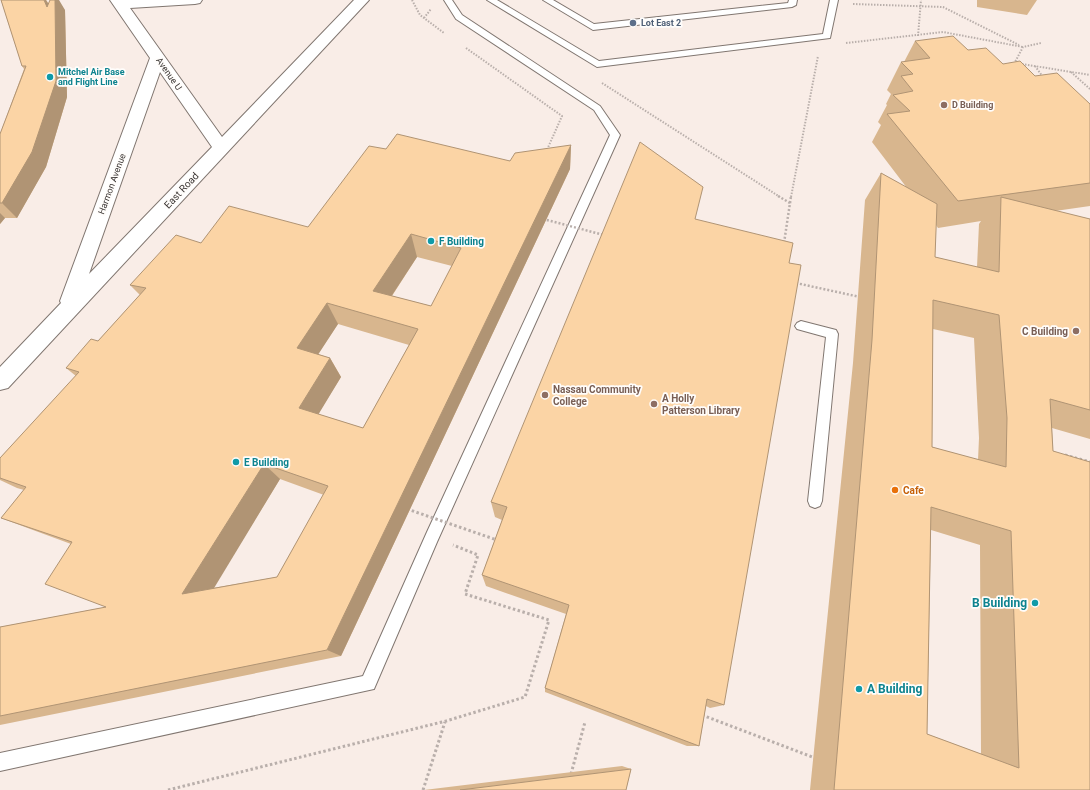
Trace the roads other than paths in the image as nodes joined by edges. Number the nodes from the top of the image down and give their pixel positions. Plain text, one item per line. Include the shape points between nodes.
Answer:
1 (195, 0) edge
2 (362, 0) edge
3 (448, 0) edge
4 (491, 0) edge
5 (547, 0) edge
6 (793, 0) edge
7 (834, 0) edge
8 (119, 3) edge
9 (157, 58) junction
10 (221, 148) junction
11 (67, 310) junction
12 (801, 326) dead end
13 (0, 381) edge
14 (814, 501) dead end
15 (0, 762) edge

1 - 8 street
2 - 10 street, East Road
3 - 15 lane via 459,17 597,108 615,135 368,683
4 - 7 lane via 597,64 827,36
5 - 6 lane via 593,27 792,5
8 - 9 street, Avenue U
9 - 10 street, Avenue U
9 - 11 street, Harmon Avenue
10 - 11 street, East Road
11 - 13 street, East Road
12 - 14 lane via 832,334

